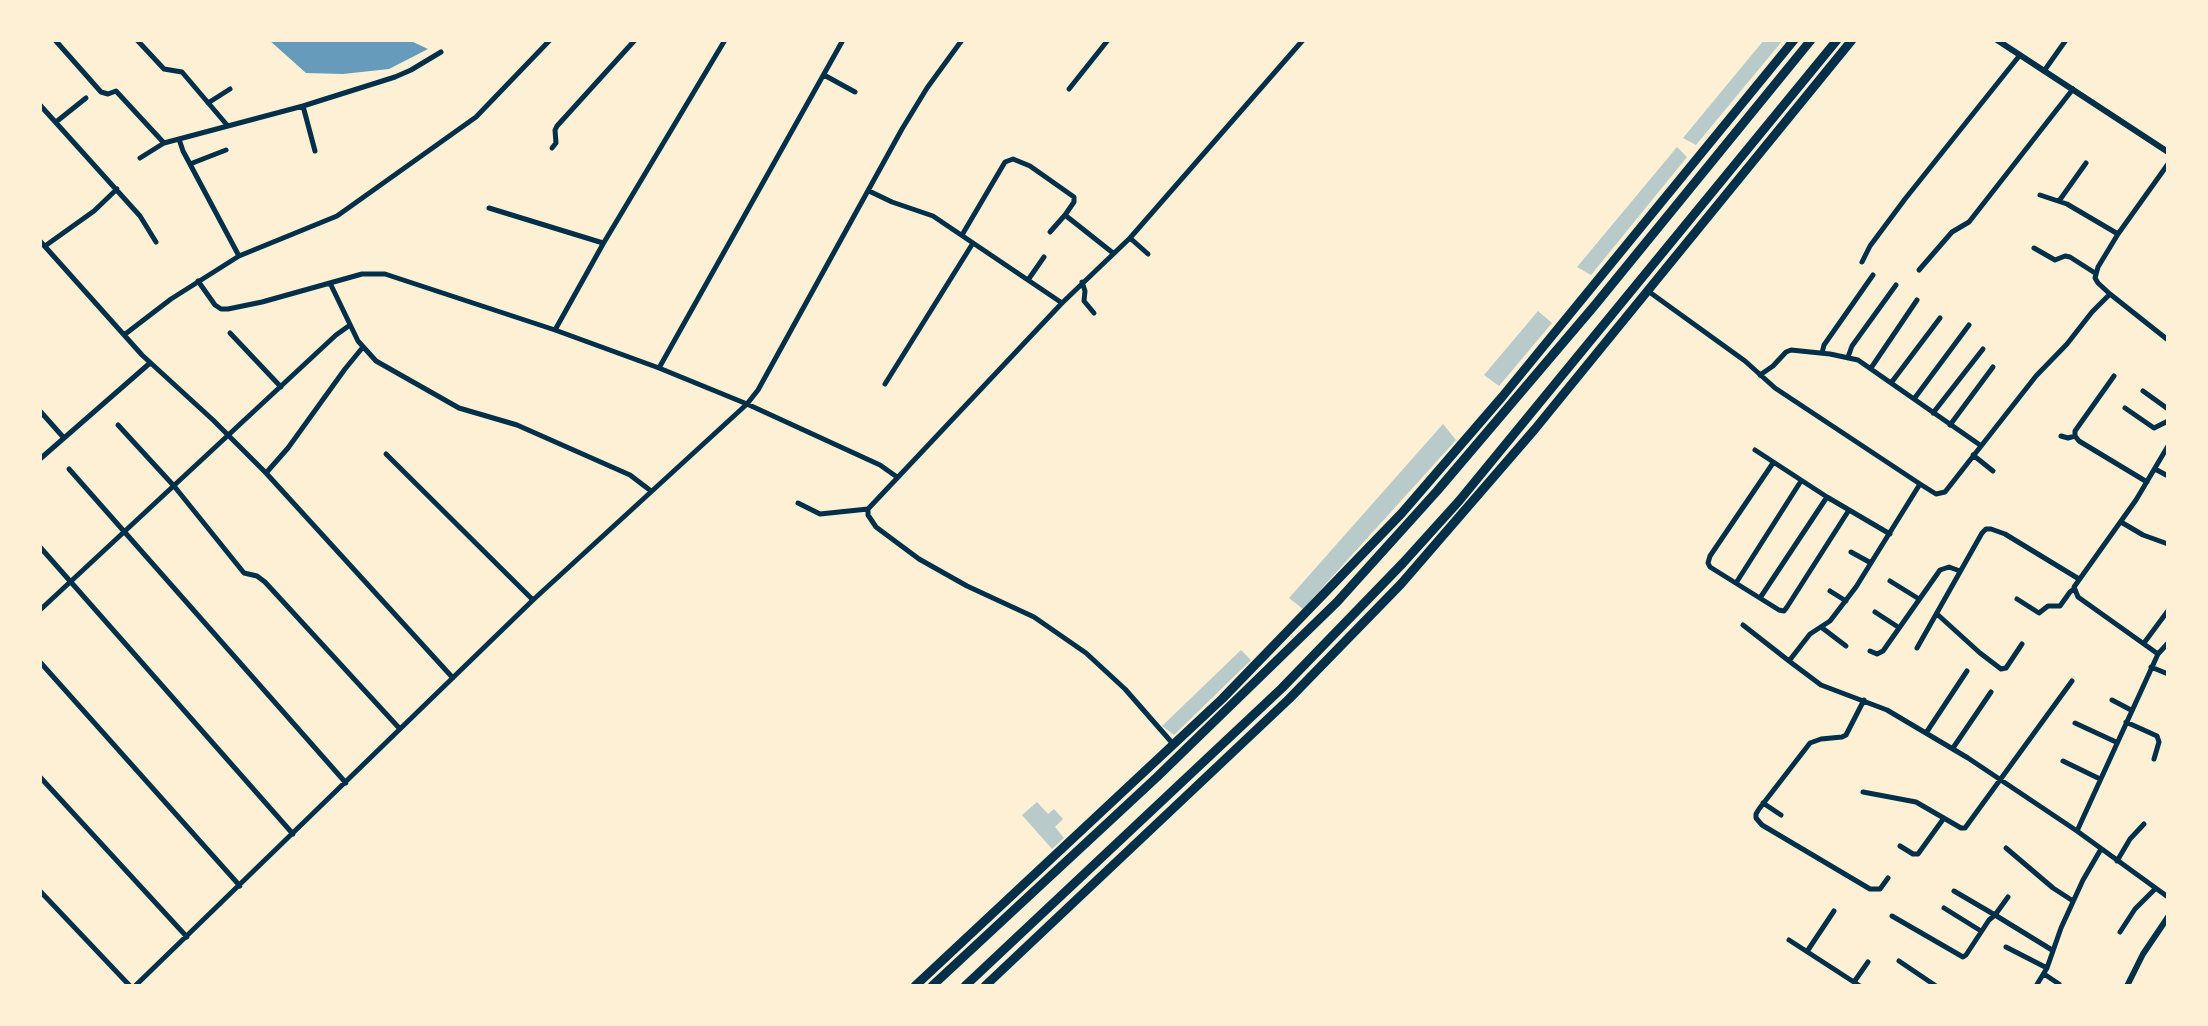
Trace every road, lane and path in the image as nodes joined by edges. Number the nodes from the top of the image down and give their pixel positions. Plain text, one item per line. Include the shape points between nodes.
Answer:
1 (55, 40) edge
2 (137, 40) edge
3 (550, 40) edge
4 (635, 40) edge
5 (725, 40) edge
6 (843, 40) edge
7 (962, 40) edge
8 (1108, 40) edge
9 (1303, 40) edge
10 (1794, 40) edge
11 (1811, 40) edge
12 (1837, 40) edge
13 (1852, 40) edge
14 (1997, 40) edge
15 (2066, 40) edge
16 (441, 52) dead end
17 (2020, 55) junction
18 (2044, 71) junction
19 (824, 75) junction
20 (230, 89) dead end
21 (1069, 89) dead end
22 (2073, 89) junction
23 (855, 92) dead end
24 (86, 98) dead end
25 (208, 103) junction
26 (40, 105) edge
27 (303, 106) junction
28 (56, 122) junction
29 (227, 125) junction
30 (179, 139) junction
31 (164, 143) junction
32 (552, 148) dead end
33 (2167, 149) edge
34 (226, 150) dead end
35 (315, 151) dead end
36 (140, 158) dead end
37 (2086, 163) dead end
38 (190, 164) junction
39 (2168, 164) edge
40 (117, 189) junction
41 (869, 191) junction
42 (2040, 195) dead end
43 (2059, 201) junction
44 (489, 208) dead end
45 (1065, 215) junction
46 (1050, 232) dead end
47 (2118, 234) junction
48 (962, 235) junction
49 (1130, 238) junction
50 (156, 242) dead end
51 (973, 243) junction
52 (42, 244) edge
53 (603, 244) junction
54 (2034, 248) dead end
55 (1113, 253) junction
56 (1148, 254) dead end
57 (239, 256) junction
58 (1044, 257) dead end
59 (1862, 262) dead end
60 (1919, 270) dead end
61 (2095, 273) junction
62 (1873, 275) dead end
63 (1028, 280) junction
64 (198, 281) junction
65 (1082, 282) junction
66 (330, 283) junction
67 (1896, 285) dead end
68 (1648, 290) junction
69 (2110, 294) junction
70 (1917, 300) dead end
71 (1062, 303) junction
72 (1094, 313) dead end
73 (1940, 318) dead end
74 (350, 325) junction
75 (1969, 325) dead end
76 (555, 330) junction
77 (230, 333) dead end
78 (124, 335) junction
79 (2168, 340) edge
80 (363, 347) junction
81 (1983, 349) dead end
82 (1822, 353) junction
83 (1848, 357) junction
84 (150, 363) junction
85 (1993, 367) dead end
86 (659, 368) junction
87 (1871, 368) junction
88 (1760, 375) junction
89 (2114, 376) dead end
90 (1891, 383) junction
91 (885, 384) dead end
92 (281, 387) junction
93 (2143, 391) dead end
94 (1914, 399) junction
95 (747, 404) junction
96 (2125, 408) dead end
97 (2168, 409) edge
98 (40, 411) edge
99 (1933, 413) junction
100 (2168, 421) edge
101 (118, 425) dead end
102 (1950, 425) junction
103 (228, 435) junction
104 (2061, 436) dead end
105 (2075, 436) junction
106 (64, 438) junction
107 (1980, 445) junction
108 (2168, 446) edge
109 (1755, 450) dead end
110 (386, 454) dead end
111 (1973, 455) junction
112 (40, 459) edge
113 (1773, 463) junction
114 (69, 469) dead end
115 (2155, 469) junction
116 (1993, 471) dead end
117 (266, 473) junction
118 (2168, 476) edge
119 (897, 477) junction
120 (1801, 481) junction
121 (2147, 482) junction
122 (1920, 484) junction
123 (174, 486) junction
124 (651, 491) junction
125 (1827, 497) junction
126 (798, 503) dead end
127 (868, 509) junction
128 (1849, 510) junction
129 (2121, 522) junction
130 (124, 532) junction
131 (1890, 534) junction
132 (2168, 544) edge
133 (40, 547) edge
134 (1851, 552) dead end
135 (1871, 563) junction
136 (1960, 571) junction
137 (2079, 579) junction
138 (71, 581) junction
139 (1890, 581) dead end
140 (1736, 583) junction
141 (2074, 589) junction
142 (1830, 591) dead end
143 (1760, 598) junction
144 (1919, 599) junction
145 (2017, 599) dead end
146 (533, 600) junction
147 (1846, 601) junction
148 (40, 610) edge
149 (1875, 612) dead end
150 (2167, 612) edge
151 (1937, 614) junction
152 (1743, 625) dead end
153 (1821, 627) junction
154 (1898, 627) junction
155 (2144, 643) junction
156 (2168, 643) edge
157 (2022, 644) dead end
158 (1846, 646) dead end
159 (1917, 648) dead end
160 (1870, 651) dead end
161 (2158, 654) junction
162 (1789, 661) junction
163 (40, 662) edge
164 (2151, 667) junction
165 (1967, 671) dead end
166 (2168, 674) edge
167 (453, 678) junction
168 (2072, 681) dead end
169 (1991, 692) dead end
170 (1864, 700) junction
171 (2112, 700) dead end
172 (2131, 710) junction
173 (2126, 722) junction
174 (2075, 723) dead end
175 (400, 729) junction
176 (1926, 733) junction
177 (2116, 742) junction
178 (1174, 745) junction
179 (1953, 748) junction
180 (2154, 759) dead end
181 (2063, 761) dead end
182 (40, 777) edge
183 (2001, 779) junction
184 (2100, 779) junction
185 (346, 783) junction
186 (1863, 792) dead end
187 (1763, 803) junction
188 (1781, 815) dead end
189 (1944, 818) junction
190 (2144, 824) dead end
191 (2077, 831) junction
192 (293, 834) junction
193 (1900, 846) dead end
194 (2006, 848) dead end
195 (2101, 849) junction
196 (2117, 861) junction
197 (1888, 878) dead end
198 (240, 886) junction
199 (2155, 889) junction
200 (40, 891) edge
201 (1954, 891) dead end
202 (2008, 897) dead end
203 (2168, 897) edge
204 (2073, 901) junction
205 (1944, 908) dead end
206 (1834, 911) dead end
207 (1995, 915) junction
208 (1892, 916) dead end
209 (2168, 917) edge
210 (1981, 931) junction
211 (2120, 932) dead end
212 (2158, 932) junction
213 (187, 937) junction
214 (2168, 938) edge
215 (1789, 940) dead end
216 (2006, 947) dead end
217 (1808, 950) junction
218 (2052, 950) junction
219 (1899, 961) dead end
220 (1868, 962) dead end
221 (2045, 971) junction
222 (1857, 984) edge
223 (2059, 984) edge
224 (133, 986) edge
225 (915, 986) edge
226 (932, 986) edge
227 (965, 986) edge
228 (985, 986) edge
229 (1936, 986) edge
230 (2036, 986) edge
231 (2127, 986) edge

1 - 31 street via 101,92 116,91
2 - 25 street via 164,69 182,72
3 - 57 street via 476,117 337,216
4 - 32 street via 557,126
5 - 53 street
6 - 19 street
7 - 41 street via 927,88
8 - 21 street
9 - 49 street
10 - 178 highway via 1401,514
11 - 226 highway via 1595,305 1337,602
12 - 227 highway via 1403,563 1282,688
13 - 68 highway
14 - 17 street
15 - 18 street
16 - 27 street via 395,77
17 - 18 street
17 - 59 street via 1905,199
18 - 22 street
19 - 23 street
19 - 86 street
20 - 25 street
22 - 33 street
22 - 60 street via 1969,222 1952,232
24 - 28 street
25 - 29 street
26 - 28 street
27 - 29 street
27 - 35 street
28 - 40 street
29 - 30 street
30 - 31 street
30 - 38 street
31 - 36 street
34 - 38 street
37 - 43 street
38 - 57 street
39 - 47 street
40 - 50 street
40 - 52 street via 94,211
41 - 48 street via 924,211
41 - 95 street
42 - 43 street
43 - 47 street
44 - 53 street
45 - 46 street
45 - 48 street via 1074,197 1013,159 1005,162
45 - 55 street
47 - 61 street
48 - 51 street
49 - 55 street
49 - 56 street
51 - 63 street
51 - 91 street
52 - 78 street
53 - 76 street
54 - 61 street via 2052,260 2070,257
55 - 65 street
57 - 64 street
58 - 63 street
61 - 69 street
62 - 82 street
63 - 71 street
64 - 66 street via 221,309
64 - 78 street
65 - 71 street
65 - 72 street via 1084,301
66 - 74 street
66 - 76 street via 378,272
67 - 83 street
68 - 88 street
68 - 228 highway via 1525,441 1376,610
69 - 79 street
69 - 107 street
70 - 87 street
71 - 119 street
73 - 90 street
74 - 80 street
74 - 92 street
75 - 94 street
76 - 86 street
77 - 92 street
78 - 84 street
80 - 117 street
80 - 124 street via 376,361 459,408 517,425 630,475
81 - 99 street
82 - 83 street
82 - 88 street via 1791,350
83 - 87 street
84 - 103 street
84 - 106 street
85 - 102 street
86 - 95 street
87 - 90 street
88 - 122 street
89 - 105 street
90 - 94 street
92 - 103 street
93 - 97 street
94 - 99 street
95 - 119 street
95 - 124 street
96 - 100 street via 2154,428
98 - 106 street
99 - 102 street
101 - 123 street
102 - 107 street
103 - 117 street
103 - 123 street
104 - 105 street
105 - 121 street
106 - 112 street
107 - 111 street
108 - 115 street
109 - 113 street
110 - 146 street
111 - 116 street
111 - 122 street via 1942,494
113 - 120 street
113 - 140 street via 1708,560 1710,567
114 - 130 street
115 - 118 street
115 - 121 street
117 - 167 street
119 - 127 street
120 - 125 street
120 - 140 street
121 - 129 street
122 - 131 street
123 - 130 street
123 - 175 street via 244,573 265,582
124 - 146 street
125 - 128 street
125 - 143 street
126 - 127 street via 820,514
127 - 178 street via 876,527 919,559 1034,617 1086,653
128 - 131 street
128 - 143 street via 1784,611
129 - 132 street
129 - 137 street
130 - 138 street
130 - 185 street
131 - 135 street
133 - 138 street
134 - 135 street
135 - 147 street
136 - 137 street via 1982,533 1991,529
136 - 144 street via 1942,568
136 - 151 street
137 - 141 street
138 - 148 street
138 - 192 street
139 - 144 street
140 - 143 street
141 - 145 street via 2060,606 2039,613
141 - 155 street
142 - 147 street
144 - 154 street
146 - 167 street
147 - 153 street
149 - 154 street
150 - 155 street
151 - 157 street via 2001,669
151 - 159 street
152 - 162 street
153 - 158 street
153 - 162 street
154 - 160 street via 1880,654
155 - 161 street
156 - 161 street
161 - 164 street
162 - 170 street via 1821,685
163 - 198 street
164 - 166 street
164 - 172 street
165 - 176 street
167 - 175 street
168 - 183 street
169 - 179 street
170 - 176 street
170 - 187 street via 1846,735 1810,743
171 - 172 street
172 - 173 street
173 - 177 street
173 - 180 street via 2159,739
174 - 177 street
175 - 185 street
176 - 179 street
177 - 184 street
178 - 225 highway
179 - 183 street
181 - 184 street
182 - 213 street
183 - 189 street via 1965,828
183 - 191 street
184 - 191 street
185 - 192 street
186 - 189 street via 1916,802
187 - 188 street
187 - 197 street via 1756,814 1762,825 1859,884 1876,890
189 - 193 street via 1918,854
190 - 196 street
191 - 195 street
192 - 198 street
194 - 204 street
195 - 196 street
195 - 204 street
196 - 199 street
198 - 213 street
199 - 203 street
199 - 211 street
200 - 224 street
201 - 207 street
202 - 207 street
204 - 218 street
205 - 210 street
206 - 217 street
207 - 210 street
207 - 218 street
208 - 210 street via 1963,957
209 - 212 street
212 - 214 street
212 - 231 street
213 - 224 street
215 - 217 street
216 - 221 street
217 - 222 street
218 - 221 street
219 - 229 street
220 - 222 street
221 - 223 street
221 - 230 street

